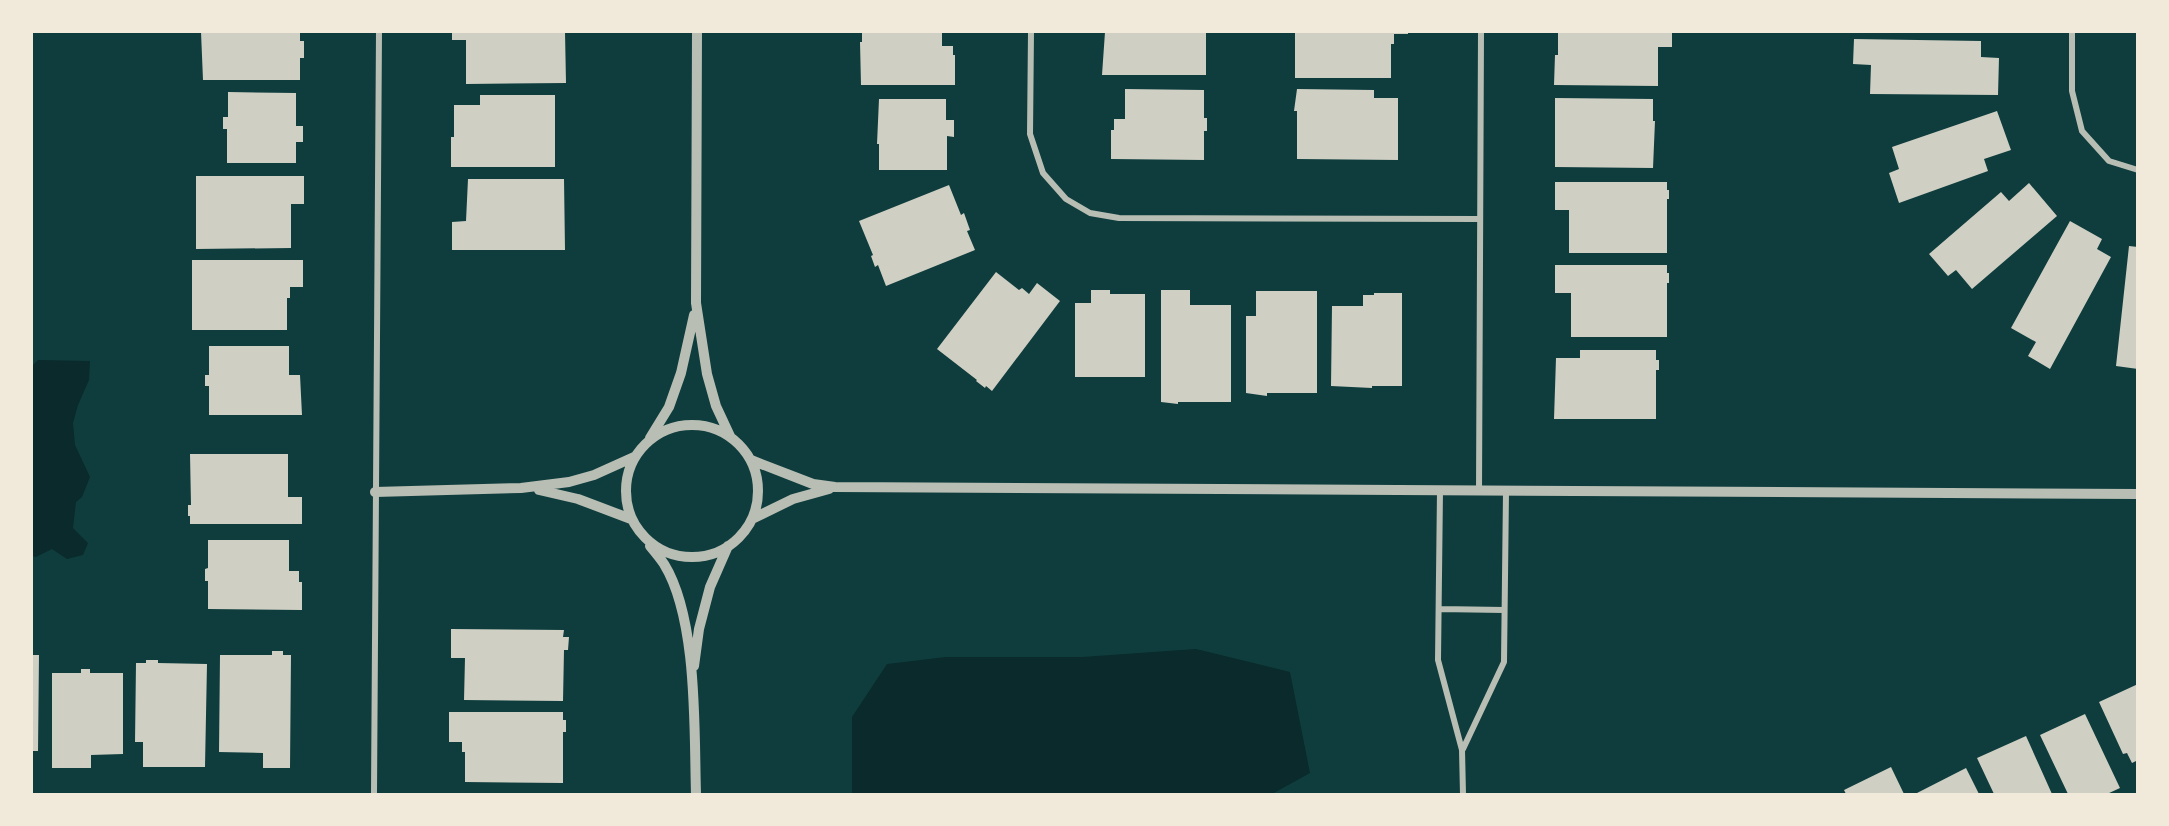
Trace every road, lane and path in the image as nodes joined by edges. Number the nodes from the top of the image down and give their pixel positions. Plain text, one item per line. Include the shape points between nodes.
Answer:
1 (379, 32) edge
2 (698, 32) edge
3 (1031, 32) edge
4 (1481, 32) edge
5 (2072, 32) edge
6 (2138, 170) edge
7 (1479, 219) junction
8 (696, 303) junction
9 (730, 436) junction
10 (649, 440) junction
11 (634, 457) junction
12 (751, 460) junction
13 (521, 488) junction
14 (835, 488) junction
15 (1440, 491) junction
16 (1479, 491) junction
17 (375, 492) junction
18 (1506, 492) junction
19 (2138, 494) edge
20 (631, 519) junction
21 (752, 519) junction
22 (644, 538) junction
23 (728, 546) junction
24 (1439, 609) junction
25 (1504, 610) junction
26 (692, 681) junction
27 (1462, 750) junction
28 (374, 795) edge
29 (696, 795) edge
30 (1463, 795) edge

1 - 17 street
2 - 8 street
3 - 7 street via 1030,134 1043,173 1066,200 1090,213 1119,218
4 - 7 street
5 - 6 street via 2072,91 2082,131 2109,161
7 - 16 street
8 - 9 street via 707,374
8 - 10 street via 672,398
9 - 10 street via 711,427 689,424 668,428
9 - 12 street
10 - 11 street
11 - 13 street via 577,480
11 - 20 street via 625,488
12 - 14 street via 813,484
12 - 21 street via 758,490
13 - 17 street
13 - 20 street via 550,491
14 - 15 street
14 - 21 street via 793,499
15 - 16 street
15 - 24 street
16 - 18 street
17 - 28 street
18 - 19 street
18 - 25 street
20 - 22 street
21 - 23 street via 742,535
22 - 23 street via 663,551 685,557 707,556
22 - 26 street via 675,586
23 - 26 street via 710,587
24 - 25 street
24 - 27 street via 1438,660
25 - 27 street via 1504,662
26 - 29 street
27 - 30 street

